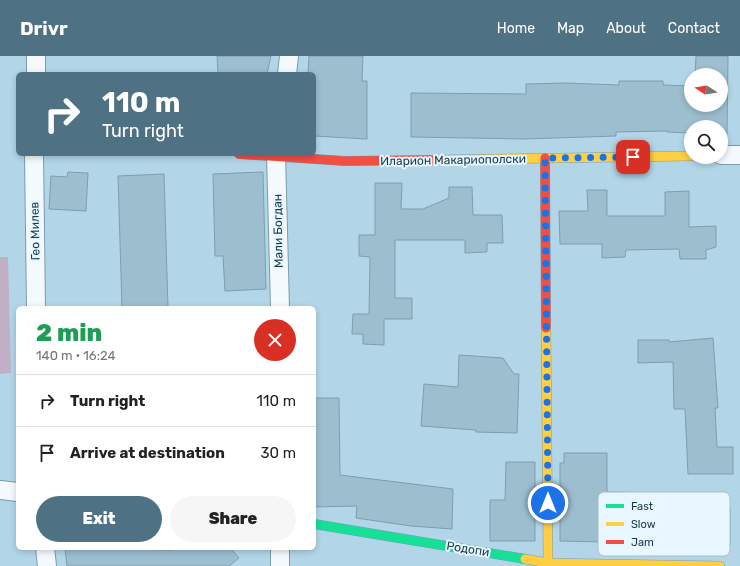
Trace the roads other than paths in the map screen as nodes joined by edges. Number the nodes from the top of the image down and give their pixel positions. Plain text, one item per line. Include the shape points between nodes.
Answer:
1 (36, 56) edge
2 (289, 56) edge
3 (36, 72) edge
4 (287, 72) edge
5 (728, 155) edge
6 (740, 155) edge
7 (34, 156) edge
8 (276, 156) edge
9 (288, 156) edge
10 (684, 156) edge
11 (545, 158) junction
12 (36, 306) edge
13 (280, 306) edge
14 (0, 490) edge
15 (16, 492) edge
16 (316, 524) edge
17 (45, 550) edge
18 (280, 550) edge
19 (548, 562) junction
20 (47, 566) edge
21 (280, 566) edge
22 (720, 566) edge

1 - 3 street
2 - 4 street
5 - 6 street
7 - 12 street, Гео Милев
8 - 13 street, Мали Богдан
9 - 11 street, Иларион Макариополски via 345,161
10 - 11 street, Иларион Макариополски
11 - 19 street
14 - 15 street
16 - 19 street, Родопи
17 - 20 street
18 - 21 street
19 - 22 street, Родопи

